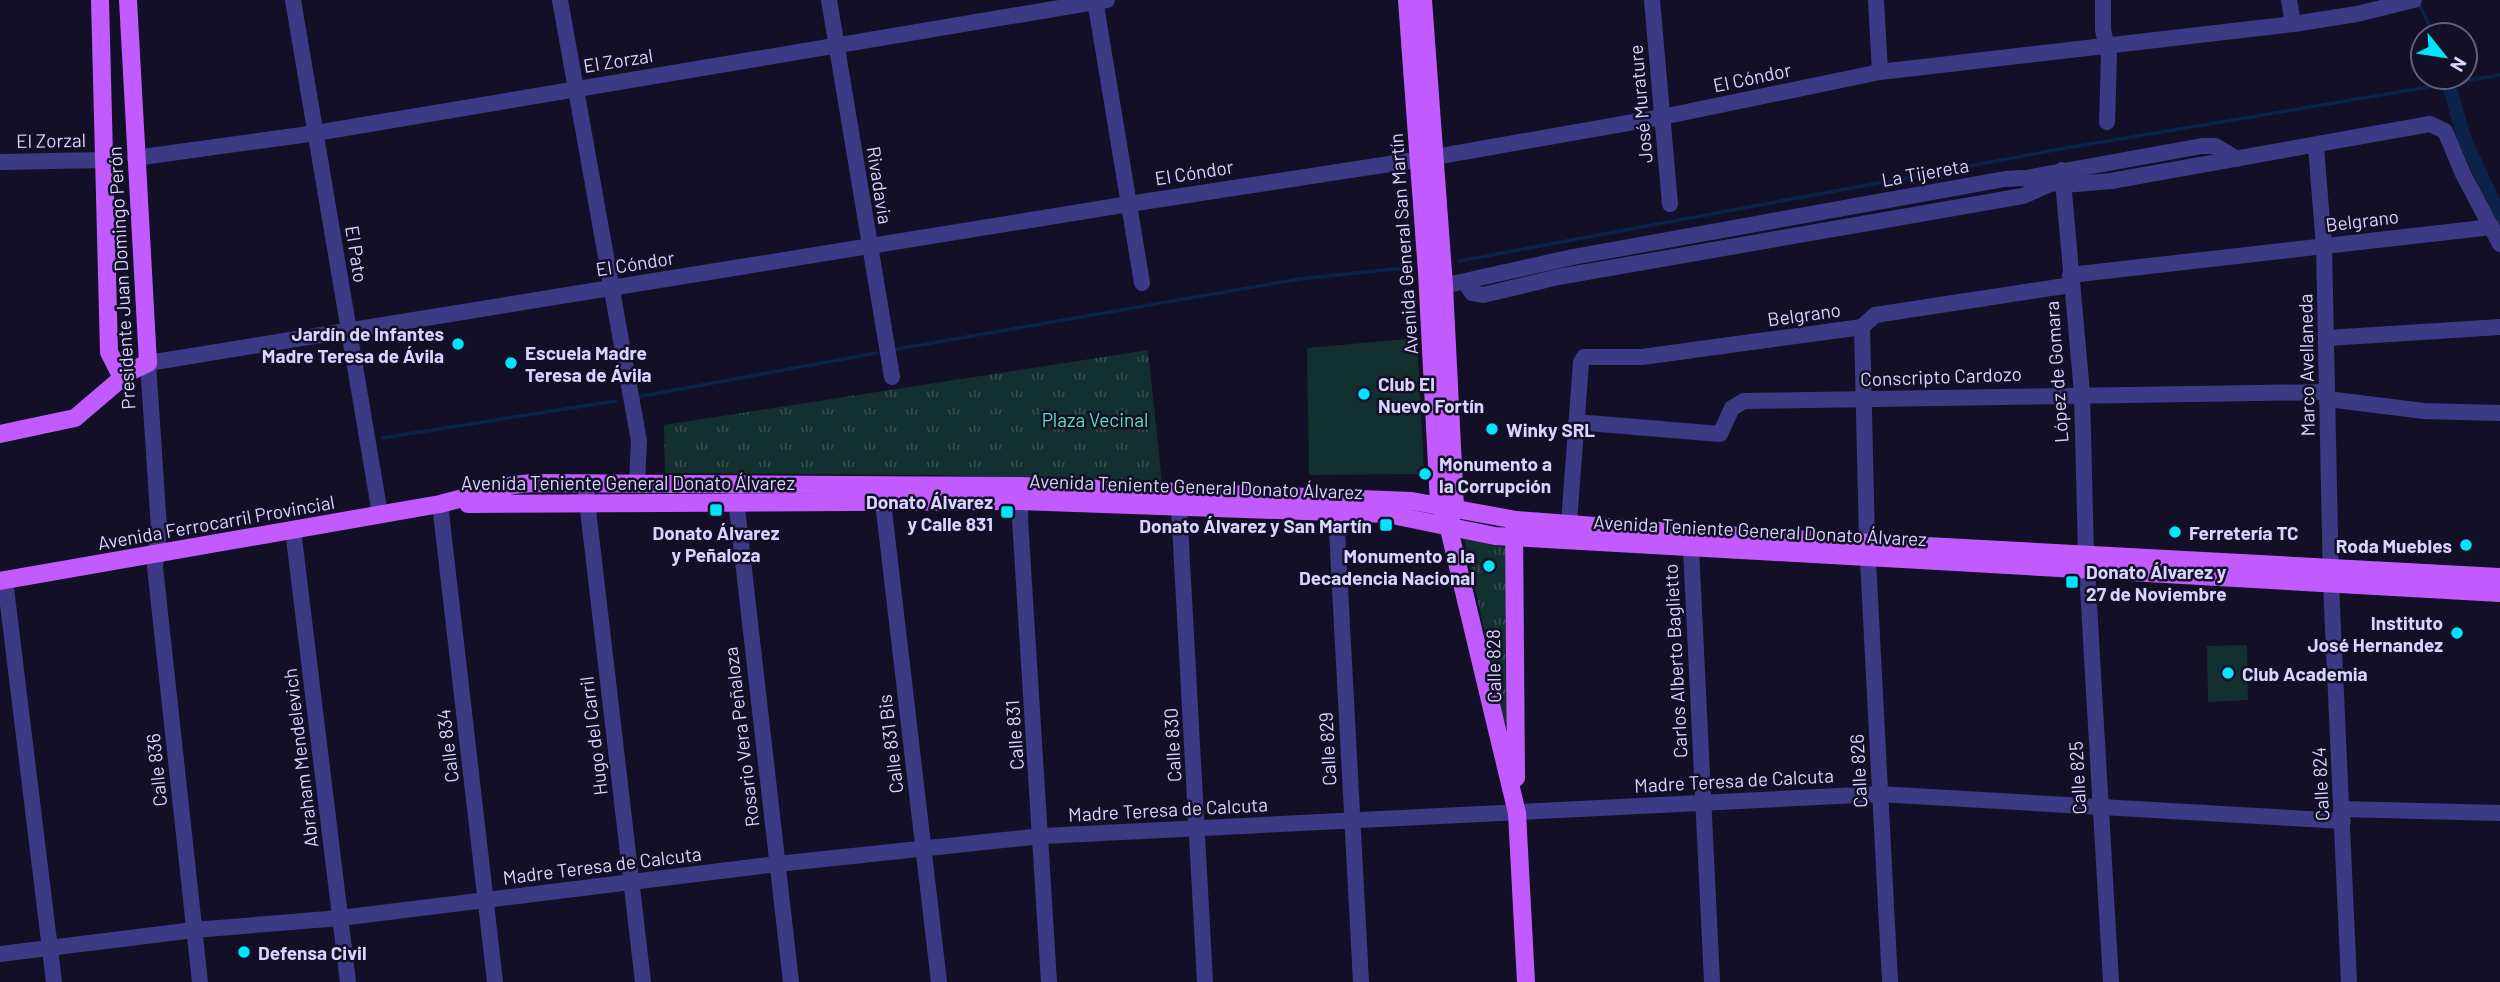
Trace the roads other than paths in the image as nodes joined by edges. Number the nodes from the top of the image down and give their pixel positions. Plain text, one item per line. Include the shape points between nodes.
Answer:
1 (100, 0) edge
2 (128, 0) edge
3 (293, 0) edge
4 (560, 0) edge
5 (829, 0) edge
6 (1407, 0) edge
7 (1423, 0) edge
8 (1652, 0) edge
9 (1876, 0) edge
10 (2103, 0) edge
11 (2290, 0) edge
12 (2414, 0) edge
13 (1100, 1) edge
14 (2293, 24) junction
15 (837, 46) junction
16 (2106, 46) junction
17 (1880, 72) junction
18 (574, 89) junction
19 (1661, 117) junction
20 (2108, 122) dead end
21 (316, 133) junction
22 (2316, 147) junction
23 (135, 158) junction
24 (1427, 158) junction
25 (104, 160) junction
26 (0, 162) edge
27 (2058, 180) junction
28 (1129, 204) junction
29 (1670, 204) dead end
30 (2492, 228) junction
31 (1712, 231) junction
32 (2500, 244) edge
33 (868, 246) junction
34 (2325, 246) junction
35 (1714, 251) junction
36 (1565, 259) junction
37 (1578, 274) junction
38 (2070, 280) junction
39 (1465, 282) junction
40 (1142, 283) dead end
41 (1436, 287) junction
42 (610, 289) junction
43 (1862, 327) junction
44 (2500, 327) edge
45 (348, 332) junction
46 (2328, 338) junction
47 (148, 363) junction
48 (892, 377) dead end
49 (122, 379) junction
50 (2082, 394) junction
51 (2328, 395) junction
52 (1862, 400) junction
53 (2500, 413) edge
54 (1576, 422) junction
55 (0, 434) edge
56 (637, 484) junction
57 (586, 492) junction
58 (1020, 493) junction
59 (735, 494) junction
60 (883, 502) junction
61 (440, 504) junction
62 (1447, 506) junction
63 (1180, 507) junction
64 (1336, 513) junction
65 (380, 514) junction
66 (1569, 523) junction
67 (1448, 525) junction
68 (1514, 528) junction
69 (293, 530) junction
70 (1690, 548) junction
71 (1868, 549) junction
72 (156, 554) junction
73 (2087, 563) junction
74 (2330, 576) junction
75 (2500, 577) edge
76 (3, 580) edge
77 (2500, 593) edge
78 (1881, 794) junction
79 (1702, 802) junction
80 (2099, 807) junction
81 (1517, 813) junction
82 (2500, 813) edge
83 (2343, 815) junction
84 (1351, 822) junction
85 (1197, 829) junction
86 (1042, 836) junction
87 (924, 849) junction
88 (777, 864) junction
89 (631, 884) junction
90 (485, 899) junction
91 (340, 918) junction
92 (194, 930) junction
93 (50, 948) junction
94 (0, 954) edge
95 (54, 982) edge
96 (201, 982) edge
97 (348, 982) edge
98 (495, 982) edge
99 (643, 982) edge
100 (791, 982) edge
101 (939, 982) edge
102 (1049, 982) edge
103 (1205, 982) edge
104 (1361, 982) edge
105 (1526, 982) edge
106 (1712, 982) edge
107 (1890, 982) edge
108 (2111, 982) edge
109 (2349, 982) edge

1 - 25 main road, Presidente Juan Domingo Perón
2 - 23 main road, Presidente Juan Domingo Perón
3 - 21 street, El Pato
4 - 18 street
5 - 15 street, Rivadavia
6 - 24 main road, Avenida General San Martín
7 - 24 main road, Avenida General San Martín
8 - 19 street, José Murature
9 - 17 street
10 - 16 street
11 - 14 street
12 - 14 street, El Cóndor
13 - 15 street, El Zorzal
13 - 28 street
14 - 16 street, El Cóndor
15 - 18 street, El Zorzal
15 - 33 street, Rivadavia
16 - 17 street, El Cóndor
16 - 20 street
17 - 19 street, El Cóndor
18 - 21 street, El Zorzal
18 - 42 street
19 - 24 street, El Cóndor
19 - 29 street, José Murature
21 - 23 street, El Zorzal
21 - 45 street, El Pato
22 - 27 street via 2237,159 2215,146 2202,146
22 - 30 street via 2430,124 2445,131
22 - 34 street, Marco Avellaneda
23 - 47 main road, Presidente Juan Domingo Perón
24 - 28 street, El Cóndor
24 - 41 main road, Avenida General San Martín
25 - 26 street, El Zorzal
25 - 49 main road, Presidente Juan Domingo Perón via 109,352
27 - 31 street, La Tijereta via 2005,179
27 - 35 street via 2023,196
27 - 38 street, López de Gomara
28 - 33 street, El Cóndor
28 - 40 street
30 - 32 street
30 - 34 street, Belgrano
31 - 35 street
31 - 36 street, La Tijereta
33 - 42 street, El Cóndor
33 - 48 street, Rivadavia
34 - 38 street, Belgrano
34 - 46 street, Marco Avellaneda
35 - 37 street
36 - 37 street
36 - 39 street, La Tijereta
37 - 39 street via 1483,295 1472,293
38 - 43 street, Belgrano via 1875,316
38 - 50 street, López de Gomara
39 - 41 street, La Tijereta
41 - 62 main road, Avenida General San Martín
42 - 45 street, El Cóndor
42 - 56 street via 639,441
43 - 52 street, Calle 826
43 - 54 street, Belgrano via 1642,357 1590,356 1581,362
44 - 46 street
45 - 47 street, El Cóndor
45 - 65 street, El Pato
46 - 51 street, Marco Avellaneda
47 - 49 main road, El Cóndor
47 - 72 street, Presidente Juan Domingo Perón via 159,528
49 - 55 main road, El Cóndor via 75,418
50 - 51 street, Conscripto Cardozo
50 - 52 street, Conscripto Cardozo
50 - 73 street, López de Gomara
51 - 53 street, Conscripto Cardozo via 2424,411
51 - 74 street, Marco Avellaneda
52 - 54 street, Conscripto Cardozo via 1744,401 1732,408 1720,434
52 - 71 street, Calle 826
54 - 66 street
56 - 57 main road, Avenida Teniente General Donato Álvarez
56 - 59 main road, Avenida Teniente General Donato Álvarez
57 - 59 main road, Avenida Teniente General Donato Álvarez
57 - 61 main road, Avenida Teniente General Donato Álvarez
57 - 89 street, Hugo del Carril
58 - 59 main road, Avenida Teniente General Donato Álvarez
58 - 60 main road, Avenida Teniente General Donato Álvarez
58 - 62 main road, Avenida Teniente General Donato Álvarez
58 - 63 main road, Avenida Teniente General Donato Álvarez
58 - 86 street, Calle 831
59 - 60 main road, Avenida Teniente General Donato Álvarez
59 - 88 street, Rosario Vera Peñaloza
60 - 87 street, Calle 831 Bis
61 - 65 main road, Avenida Ferrocarril Provincial
61 - 90 street, Calle 834
62 - 67 main road, Avenida General San Martín
62 - 68 main road, Avenida Teniente General Donato Álvarez
63 - 64 main road, Avenida Teniente General Donato Álvarez
63 - 85 street, Calle 830
64 - 67 main road, Avenida Teniente General Donato Álvarez via 1387,514
64 - 84 street, Calle 829
65 - 69 main road, Avenida Ferrocarril Provincial
66 - 68 main road, Avenida Teniente General Donato Álvarez
66 - 71 main road, Avenida Teniente General Donato Álvarez
67 - 68 main road, Avenida Teniente General Donato Álvarez via 1486,535
67 - 81 main road, Avenida General San Martín
68 - 70 main road, Avenida Teniente General Donato Álvarez
68 - 81 main road, Calle 828
69 - 72 main road, Avenida Ferrocarril Provincial
69 - 91 street, Abraham Mendelevich
70 - 71 main road, Avenida Teniente General Donato Álvarez
70 - 79 street, Carlos Alberto Baglietto
71 - 73 main road, Avenida Teniente General Donato Álvarez
71 - 78 street, Calle 826
72 - 76 main road, Avenida Ferrocarril Provincial
72 - 92 street, Calle 836
73 - 74 main road, Avenida Teniente General Donato Álvarez
73 - 80 street, Calle 825
74 - 75 main road, Avenida Teniente General Donato Álvarez
74 - 77 main road, Avenida Teniente General Donato Álvarez
74 - 83 street, Calle 824
76 - 93 street
78 - 79 street, Madre Teresa de Calcuta
78 - 80 street, Madre Teresa de Calcuta
78 - 107 street, Calle 826
79 - 81 street, Madre Teresa de Calcuta
79 - 106 street, Carlos Alberto Baglietto
80 - 83 street, Madre Teresa de Calcuta
80 - 108 street, Calle 825
81 - 84 street, Madre Teresa de Calcuta
81 - 105 main road, Avenida General San Martín
82 - 83 street, Madre Teresa de Calcuta
83 - 109 street, Calle 824
84 - 85 street, Madre Teresa de Calcuta
84 - 104 street, Calle 829
85 - 86 street, Madre Teresa de Calcuta
85 - 103 street, Calle 830
86 - 87 street, Madre Teresa de Calcuta
86 - 102 street, Calle 831
87 - 88 street, Madre Teresa de Calcuta
87 - 101 street, Calle 831 Bis
88 - 89 street, Madre Teresa de Calcuta
88 - 100 street, Rosario Vera Peñaloza
89 - 90 street, Madre Teresa de Calcuta
89 - 99 street, Hugo del Carril
90 - 91 street, Madre Teresa de Calcuta
90 - 98 street, Calle 834
91 - 92 street, Madre Teresa de Calcuta
91 - 97 street, Abraham Mendelevich
92 - 93 street, Madre Teresa de Calcuta
92 - 96 street, Calle 836
93 - 94 street, Madre Teresa de Calcuta
93 - 95 street

